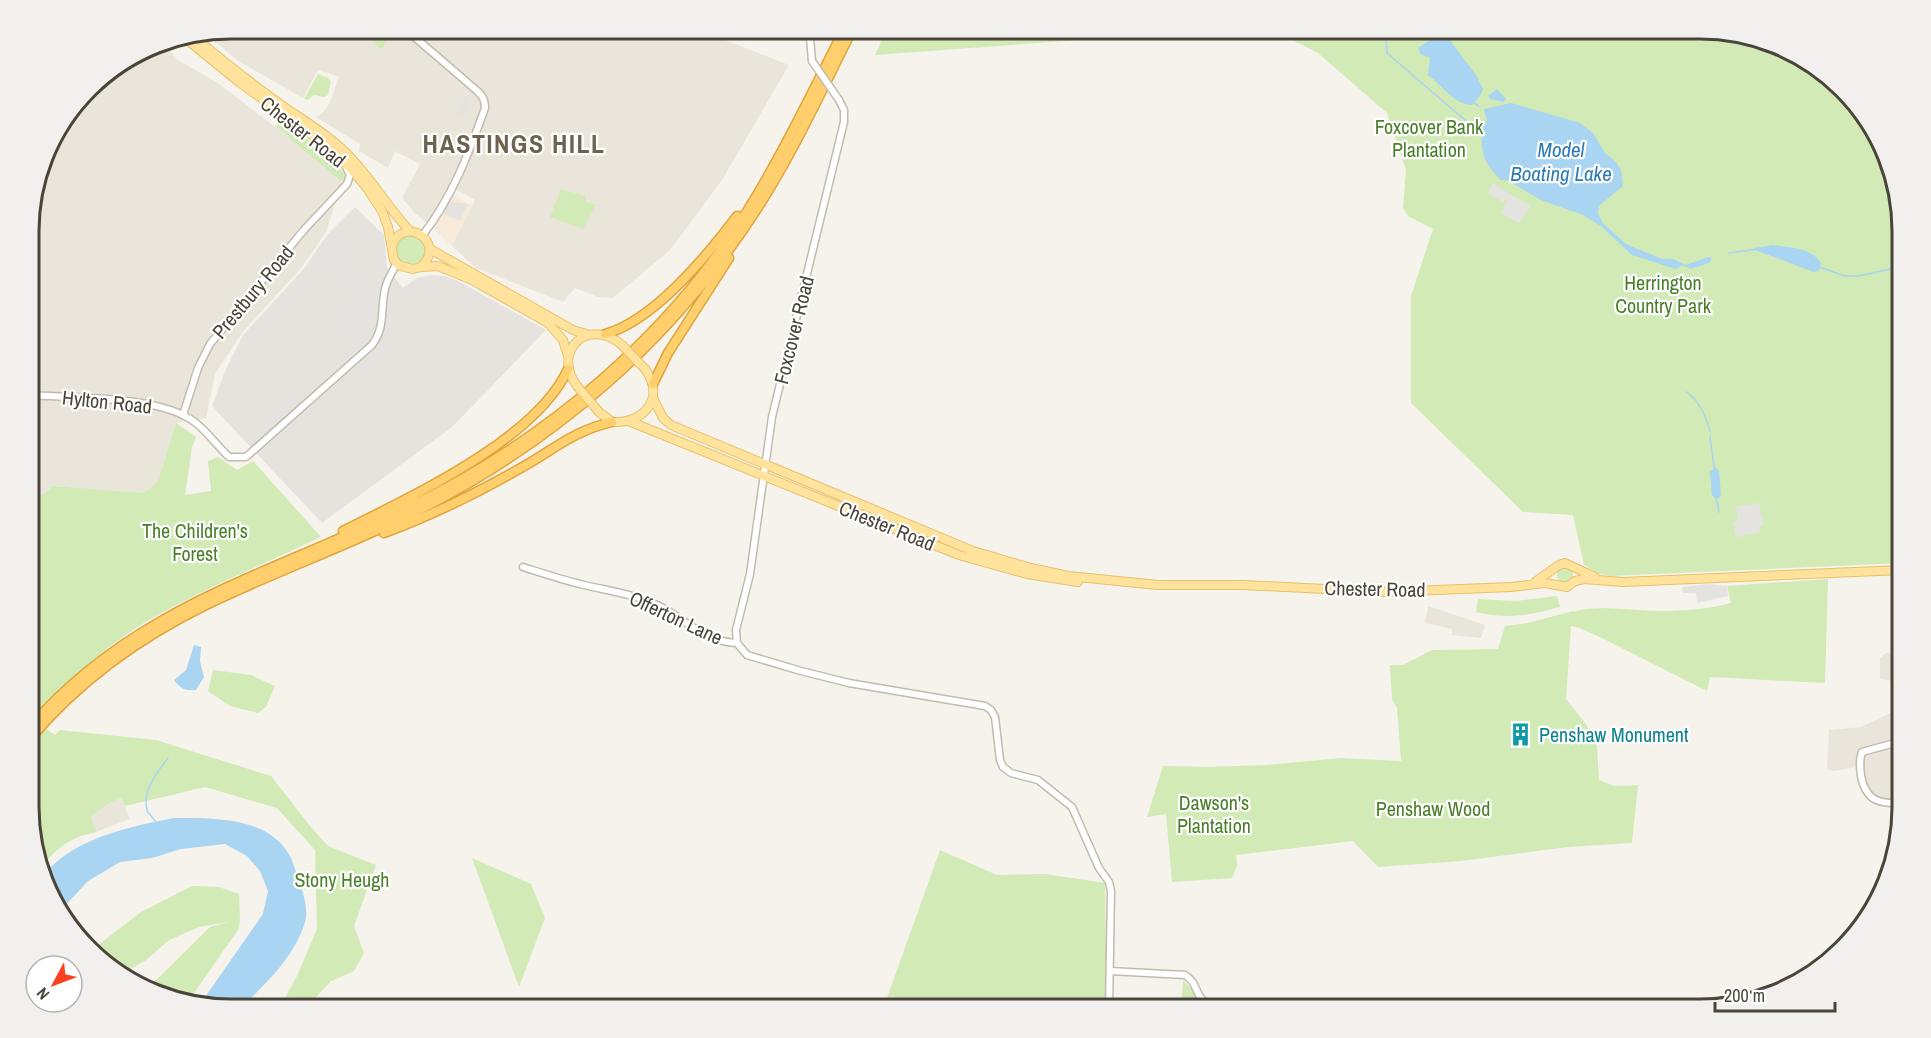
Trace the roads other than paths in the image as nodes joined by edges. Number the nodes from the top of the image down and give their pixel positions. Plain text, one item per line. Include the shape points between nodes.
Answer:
1 (417, 39) edge
2 (810, 39) edge
3 (839, 39) edge
4 (847, 39) edge
5 (200, 42) edge
6 (192, 44) edge
7 (234, 74) junction
8 (340, 158) junction
9 (778, 159) junction
10 (346, 184) junction
11 (769, 190) junction
12 (375, 200) junction
13 (410, 231) junction
14 (422, 236) junction
15 (392, 248) junction
16 (430, 249) junction
17 (397, 263) junction
18 (421, 267) junction
19 (605, 334) junction
20 (590, 335) junction
21 (568, 356) junction
22 (568, 369) junction
23 (653, 384) junction
24 (39, 396) edge
25 (653, 398) junction
26 (183, 415) junction
27 (612, 422) junction
28 (631, 422) junction
29 (767, 464) junction
30 (765, 476) junction
31 (323, 555) junction
32 (290, 559) junction
33 (523, 567) dead end
34 (1574, 567) junction
35 (1555, 568) junction
36 (1892, 570) edge
37 (1599, 579) junction
38 (1575, 581) junction
39 (1532, 584) junction
40 (1556, 584) junction
41 (1154, 585) junction
42 (736, 643) junction
43 (39, 718) edge
44 (39, 731) edge
45 (1892, 744) edge
46 (1892, 802) edge
47 (1110, 971) junction
48 (1109, 999) edge
49 (1201, 999) edge

1 - 14 street via 475,89 485,103 467,159
2 - 29 street, Foxcover Road, bridge via 812,60 839,100 844,122 772,417
3 - 9 highway
4 - 11 highway
5 - 7 main road, Chester Road
6 - 7 main road, Chester Road
7 - 8 main road, Chester Road
7 - 13 main road, Chester Road via 344,151
8 - 10 street via 350,175
8 - 12 main road, Chester Road
9 - 19 highway via 698,264 631,323
9 - 32 highway via 732,233 692,286 642,341 563,412 494,460 433,495
10 - 12 street via 358,182
10 - 26 street, Prestbury Road via 210,344
11 - 23 highway via 668,353
11 - 31 highway via 697,291 647,346 585,403 479,478
12 - 15 main road, Chester Road via 388,227
13 - 14 main road, Chester Road
13 - 15 main road via 400,234
14 - 16 main road
15 - 17 main road, Chester Road
16 - 18 main road
16 - 20 main road via 573,330
17 - 18 main road via 405,268
17 - 26 street via 387,280 381,327 372,345 250,454 230,457
18 - 21 main road via 438,266 454,272 548,323 559,334
19 - 20 main road
19 - 23 main road, bridge via 622,345 645,369
20 - 21 main road via 577,342
21 - 22 main road
22 - 27 main road, bridge via 598,412
22 - 32 highway via 558,388 539,408 494,446 461,468
23 - 25 main road
24 - 26 street, Hylton Road via 136,402
25 - 28 main road
25 - 29 main road, Chester Road via 671,425
27 - 28 main road
27 - 31 highway via 576,433 526,465 413,522
28 - 30 main road, Chester Road
29 - 30 street, Foxcover Road
29 - 41 main road, Chester Road via 993,557 1068,576
30 - 41 main road, Chester Road via 987,564 1067,581
30 - 42 street, Foxcover Road
31 - 44 highway via 207,605 138,644 85,684
32 - 43 highway via 201,598 134,636 77,680
33 - 42 street, Offerton Lane via 641,598 714,640
34 - 35 main road via 1564,563
34 - 37 main road
34 - 38 main road
35 - 39 main road, Chester Road
35 - 40 main road
36 - 37 main road via 1623,582
37 - 38 main road
38 - 40 main road via 1567,587
39 - 40 main road
39 - 41 main road, Chester Road via 1386,592
42 - 47 street via 747,655 801,671 991,710 1003,767 1038,780 1072,807 1109,882
45 - 46 street via 1860,755 1868,795
47 - 48 street
47 - 49 street via 1185,975

